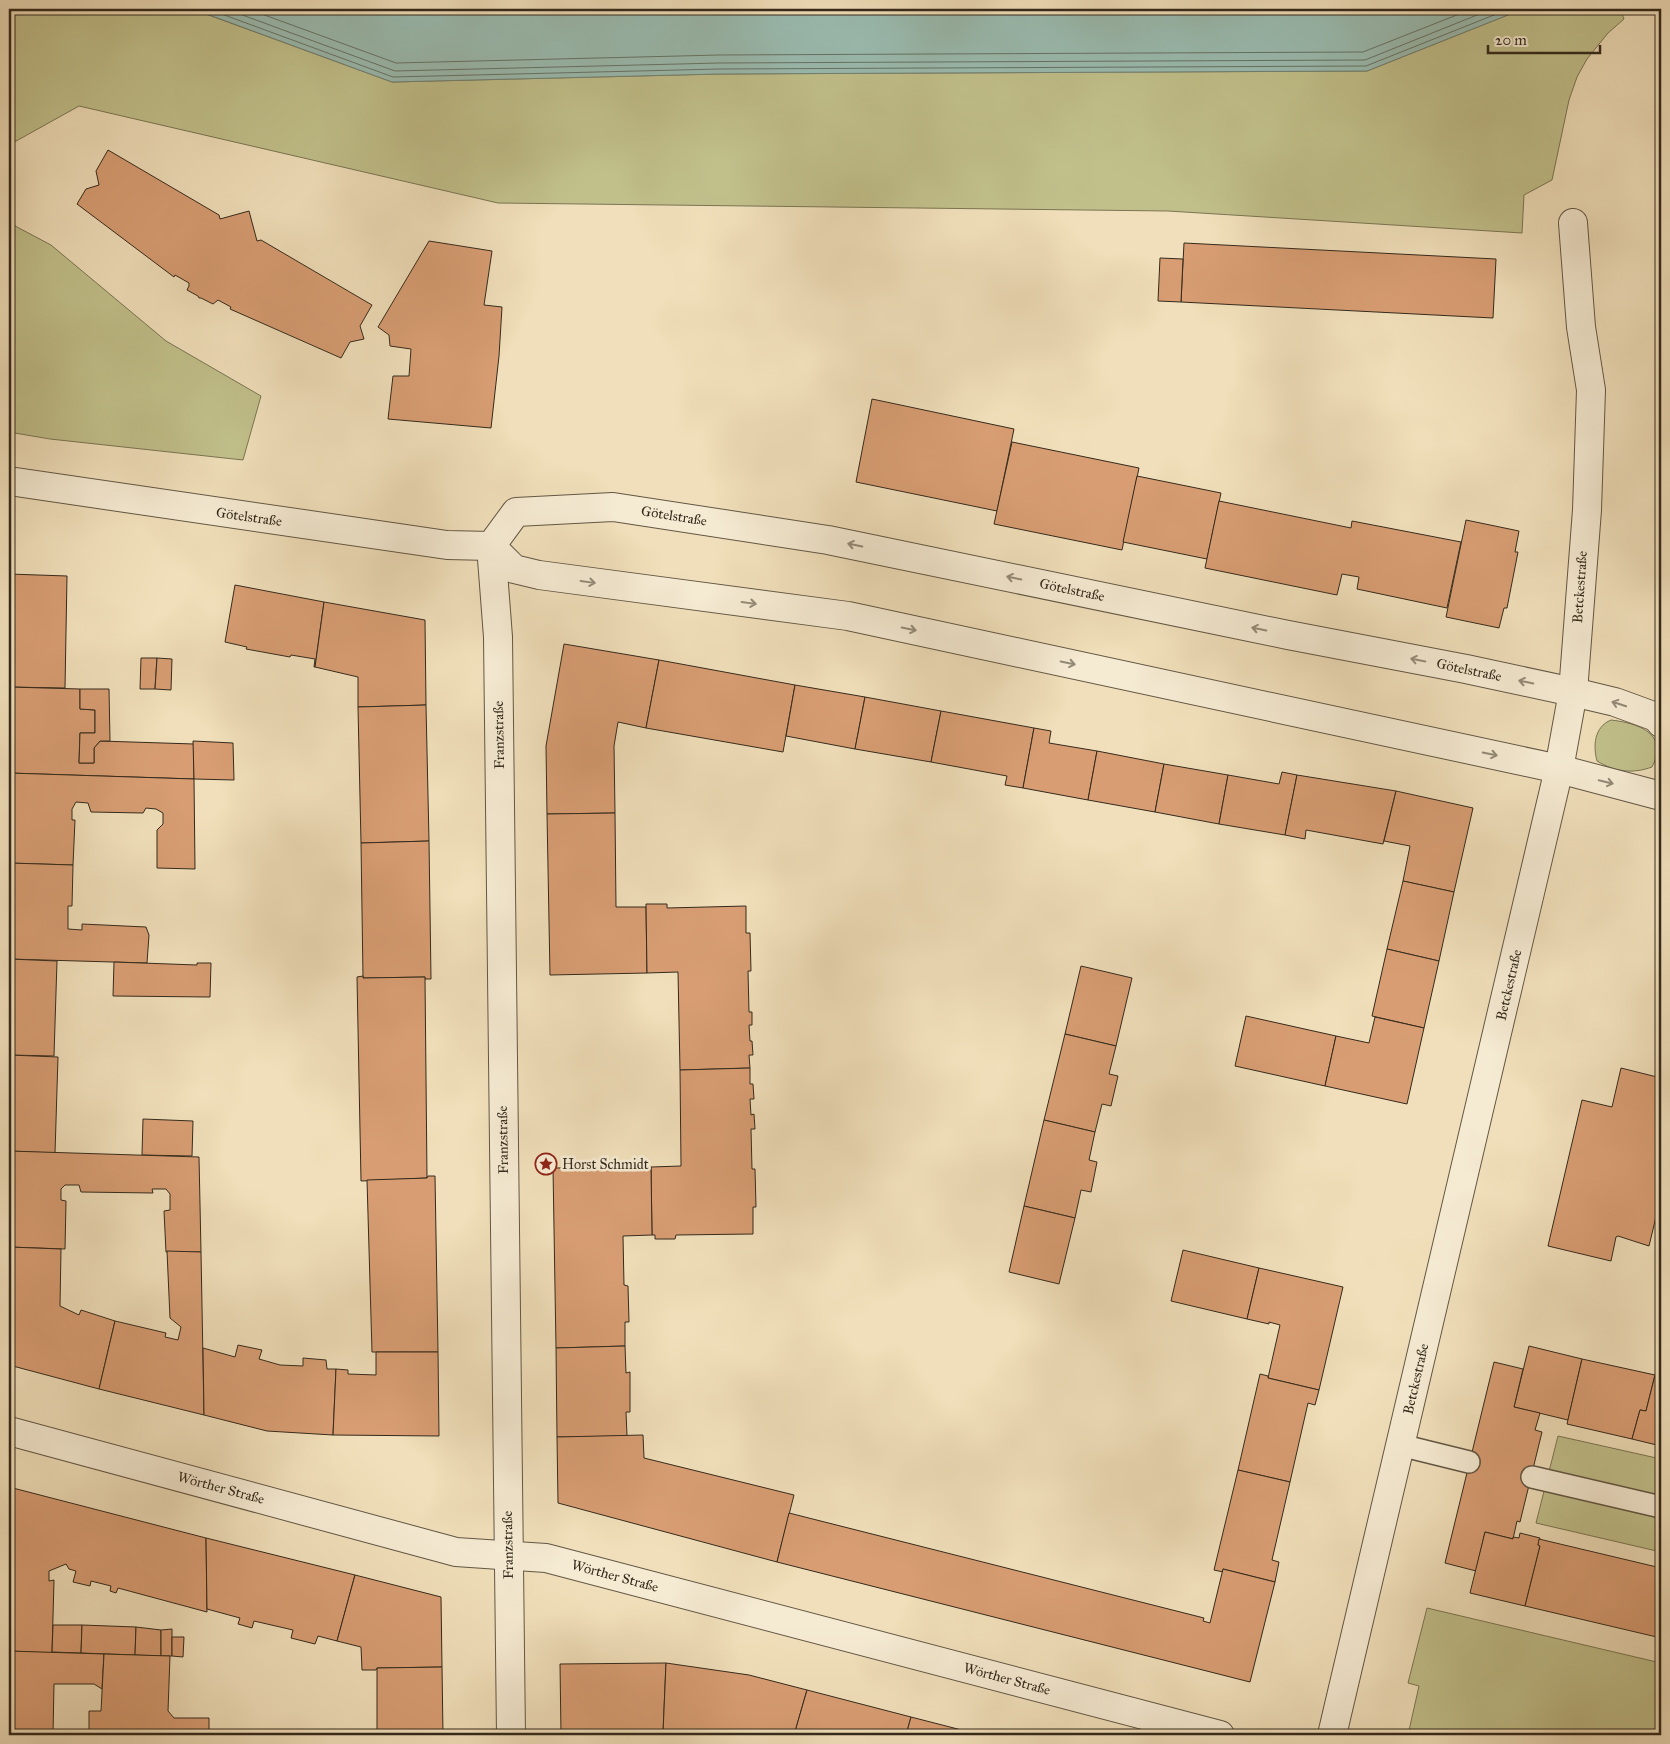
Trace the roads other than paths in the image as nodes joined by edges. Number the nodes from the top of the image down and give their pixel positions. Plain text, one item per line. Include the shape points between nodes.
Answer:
1 (1573, 223) dead end
2 (9, 481) edge
3 (490, 546) junction
4 (1573, 692) junction
5 (1661, 723) edge
6 (1559, 769) junction
7 (1661, 796) edge
8 (9, 1431) edge
9 (1400, 1445) junction
10 (1469, 1462) dead end
11 (1532, 1476) dead end
12 (1661, 1507) edge
13 (508, 1555) junction
14 (511, 1735) edge
15 (1220, 1735) edge
16 (1332, 1735) edge

1 - 4 street, Betckestraße via 1581,327 1590,390 1586,510
2 - 3 street, Götelstraße via 447,546
4 -> 3 street, Götelstraße via 828,540 613,507 516,512
3 -> 6 street via 514,569 540,575 848,616
3 - 13 street, Franzstraße via 498,636
5 -> 4 street, Götelstraße via 1656,717 1616,702
4 - 6 street, Betckestraße
6 -> 7 street
6 - 9 street, Betckestraße
8 - 13 street, Wörther Straße via 456,1552
9 - 10 lane
9 - 16 street, Betckestraße
11 - 12 lane
13 - 14 street, Franzstraße
13 - 15 street, Wörther Straße via 555,1560

